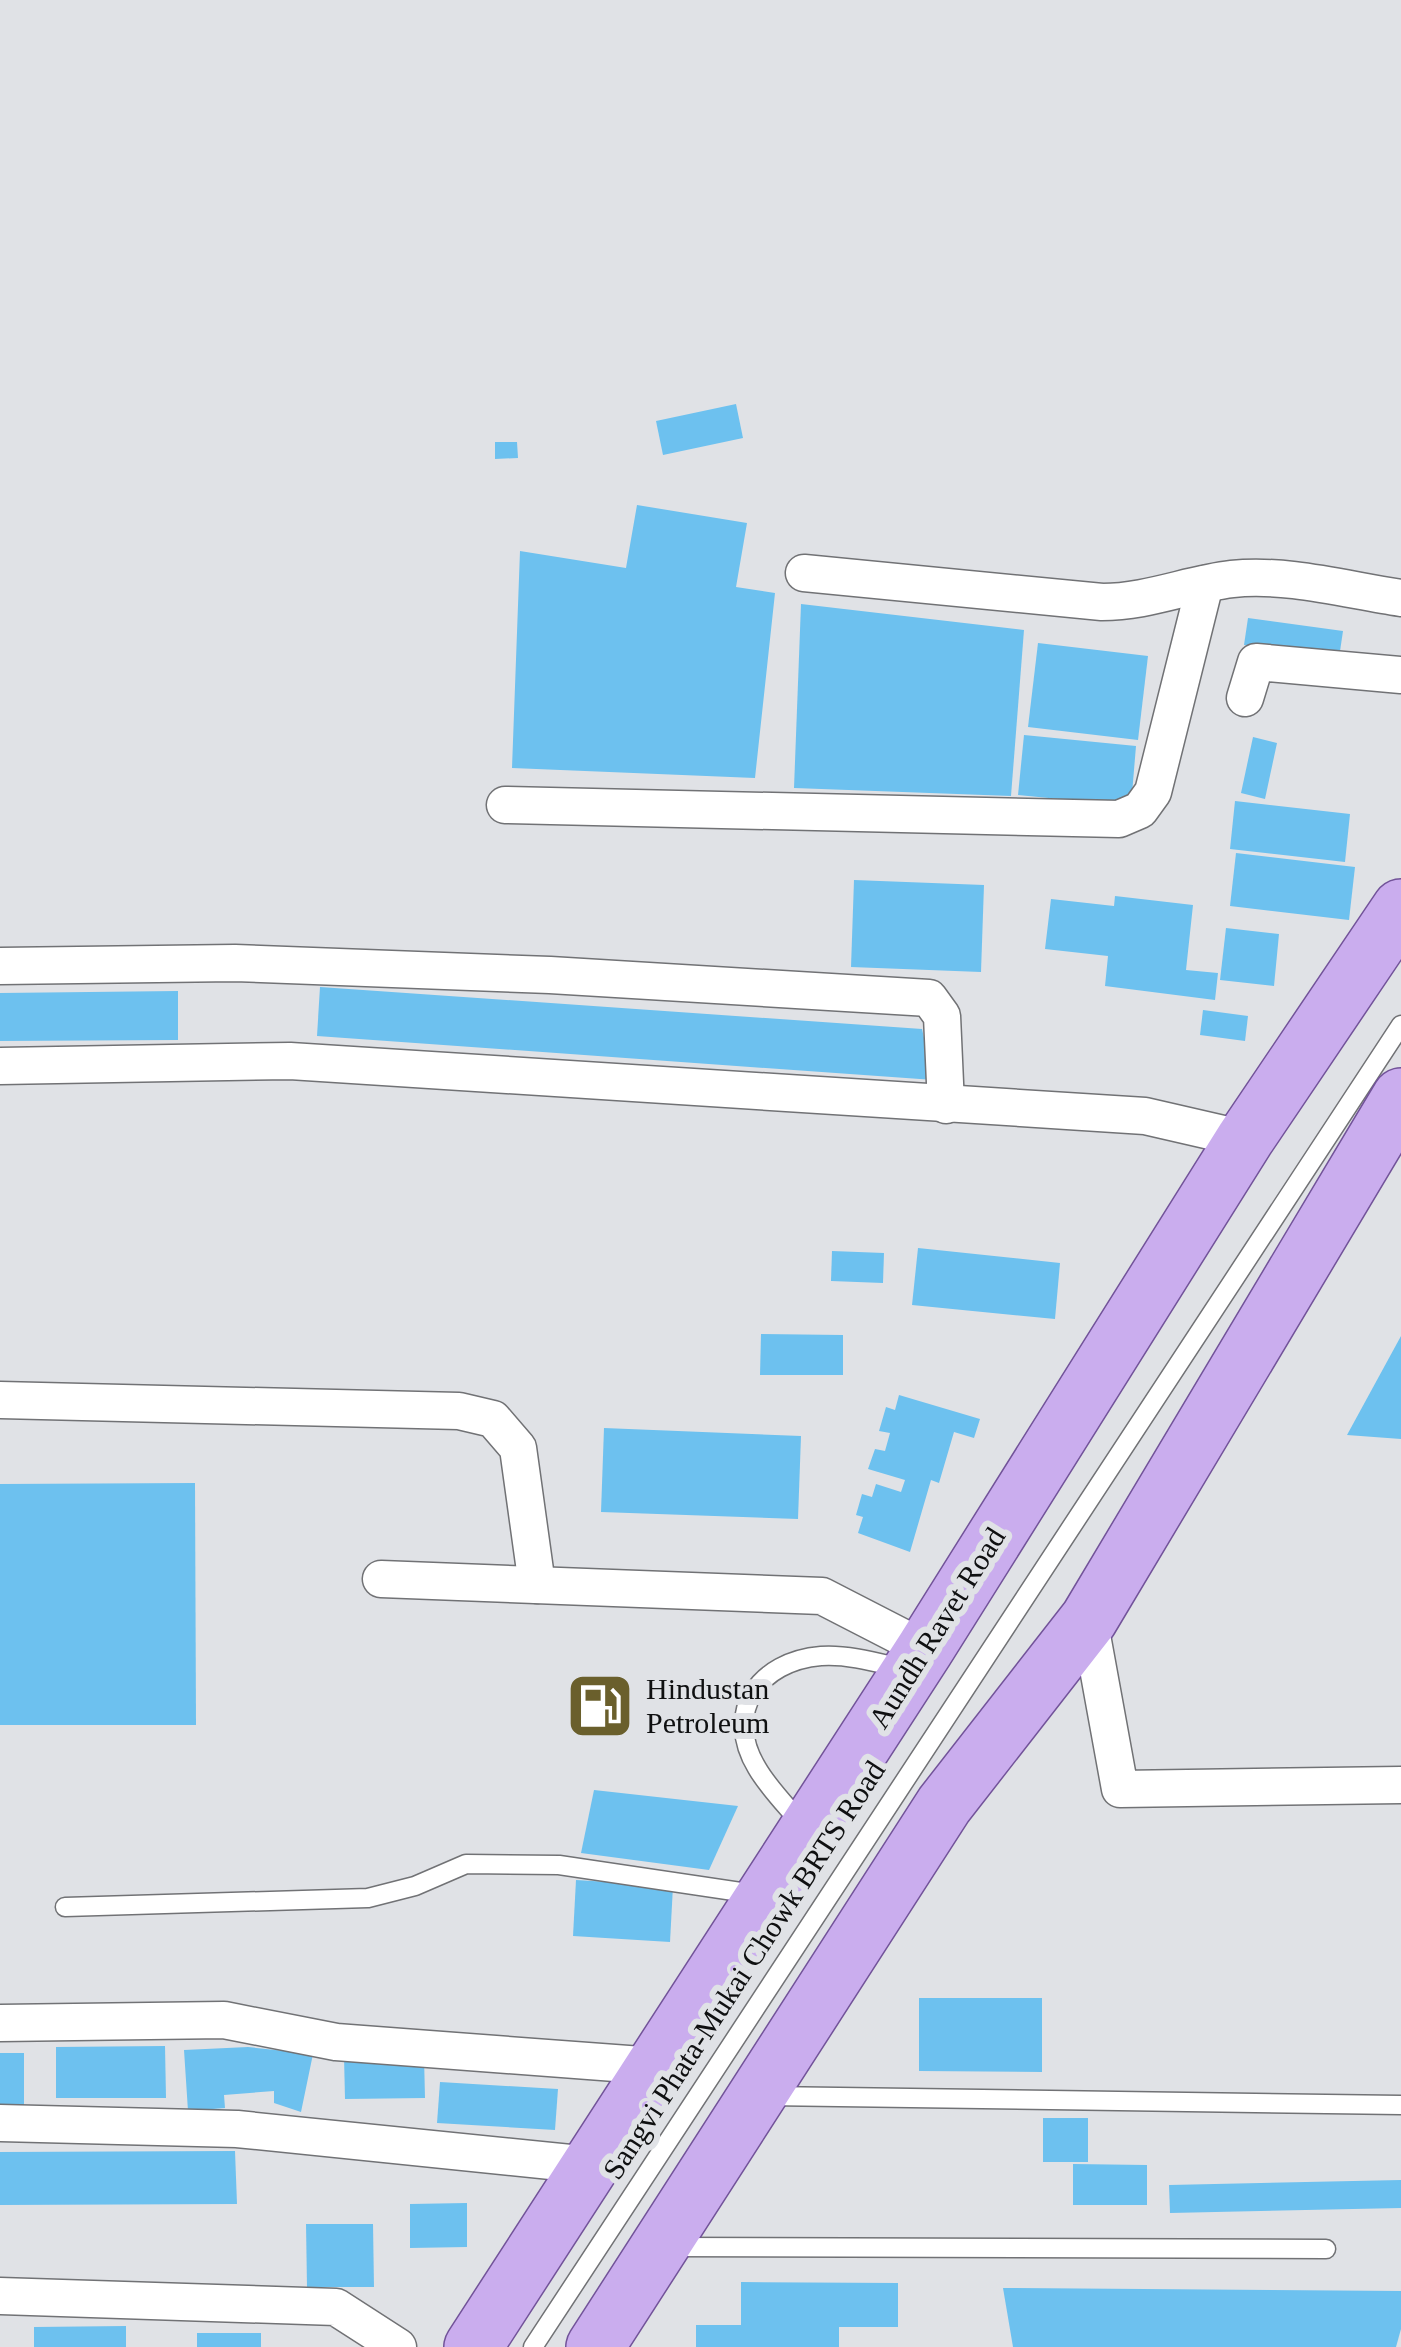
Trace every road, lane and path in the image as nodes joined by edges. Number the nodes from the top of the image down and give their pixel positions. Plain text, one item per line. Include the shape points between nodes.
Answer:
1 (804, 573) dead end
2 (1205, 584) junction
3 (1401, 598) edge
4 (1401, 675) edge
5 (1245, 698) dead end
6 (505, 805) dead end
7 (1401, 908) edge
8 (0, 966) edge
9 (1401, 1024) edge
10 (0, 1066) edge
11 (946, 1105) junction
12 (1385, 1131) edge
13 (1244, 1139) junction
14 (0, 1400) edge
15 (381, 1579) dead end
16 (537, 1585) junction
17 (1089, 1619) junction
18 (918, 1660) junction
19 (1401, 1785) edge
20 (807, 1830) junction
21 (765, 1896) junction
22 (64, 1907) dead end
23 (0, 2024) edge
24 (655, 2066) junction
25 (757, 2096) junction
26 (1401, 2105) edge
27 (0, 2122) edge
28 (590, 2165) junction
29 (659, 2247) junction
30 (1326, 2249) dead end
31 (0, 2296) edge
32 (398, 2347) edge
33 (473, 2347) edge
34 (533, 2347) edge
35 (595, 2347) edge

1 - 2 street via 1102,602
2 - 3 street via 1265,578
2 - 6 street via 1153,792 1140,810 1119,819
4 - 5 street via 1256,662
7 - 13 main road, Aundh Ravet Road
8 - 11 street via 235,963 929,998 942,1016
9 - 34 lane, Sangvi Phata-Mukai Chowk BRTS Road
10 - 11 street via 290,1061
11 - 13 street via 1145,1116
12 - 17 main road
13 - 18 main road, Aundh Ravet Road
14 - 16 street via 458,1411 494,1419 518,1448
15 - 16 street
16 - 18 street via 822,1596
17 - 19 street via 1120,1789
17 - 25 main road via 944,1805
18 - 20 main road, Aundh Ravet Road
18 - 20 lane via 821,1656 755,1685 746,1743
20 - 21 main road, Aundh Ravet Road
21 - 22 lane via 559,1865 466,1864 368,1898
21 - 24 main road, Aundh Ravet Road
23 - 24 street via 224,2020 336,2042
24 - 28 main road, Aundh Ravet Road
25 - 26 lane
25 - 29 main road
27 - 28 street via 237,2129
28 - 33 main road, Aundh Ravet Road
29 - 30 lane
29 - 35 main road
31 - 32 street via 336,2307

